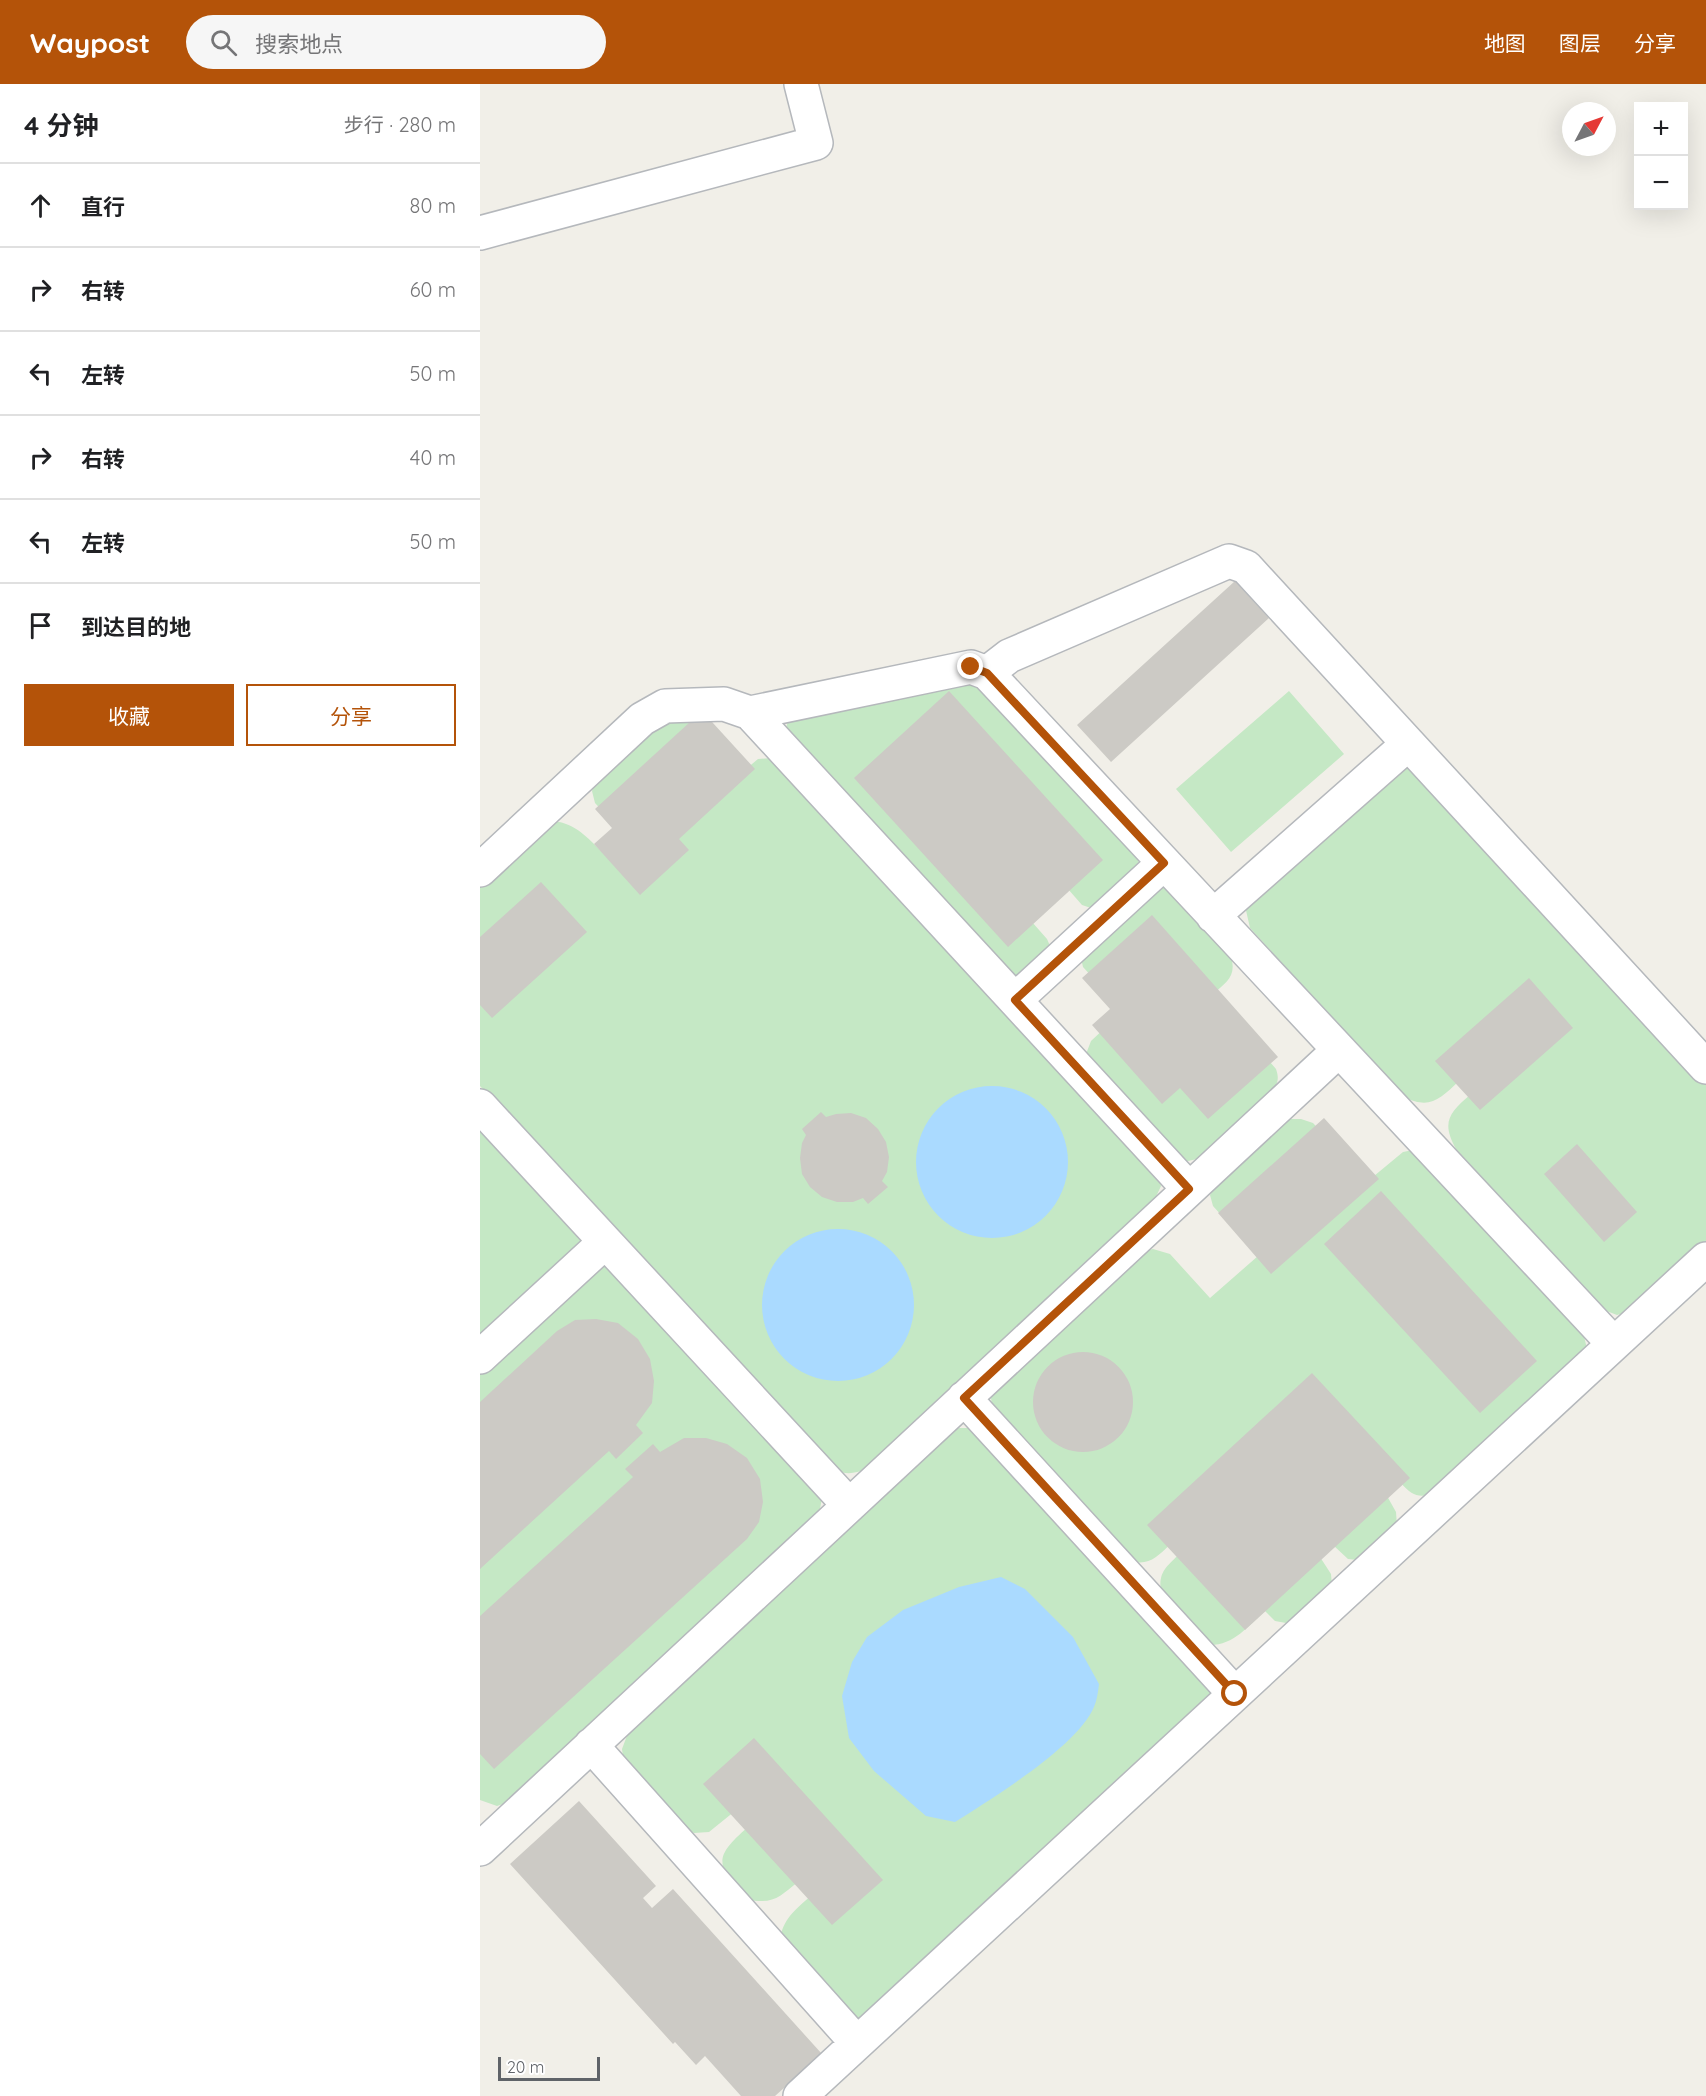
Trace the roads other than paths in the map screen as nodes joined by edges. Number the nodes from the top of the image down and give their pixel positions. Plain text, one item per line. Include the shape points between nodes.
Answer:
1 (801, 84) edge
2 (480, 233) edge
3 (987, 673) junction
4 (750, 713) junction
5 (1408, 744) junction
6 (1164, 863) junction
7 (480, 870) edge
8 (1213, 916) junction
9 (1015, 1000) junction
10 (1339, 1050) junction
11 (1706, 1067) edge
12 (480, 1106) edge
13 (1189, 1189) junction
14 (605, 1242) junction
15 (1706, 1259) edge
16 (1614, 1344) junction
17 (480, 1357) edge
18 (964, 1398) junction
19 (849, 1505) junction
20 (1235, 1694) junction
21 (591, 1745) junction
22 (485, 1835) edge
23 (857, 2043) junction
24 (800, 2096) edge

1 - 2 street via 816,143
3 - 4 street via 971,667
3 - 5 street via 1009,656 1228,561 1246,567
3 - 6 street
4 - 7 street via 724,704 665,706 642,719
4 - 9 street
5 - 8 street
5 - 11 street
6 - 8 street
6 - 9 street
8 - 10 street
9 - 13 street
10 - 13 street
10 - 16 street
12 - 14 street
13 - 18 street
14 - 17 street
14 - 19 street
15 - 16 street
16 - 20 street
18 - 19 street
18 - 20 street
19 - 21 street
20 - 23 street
21 - 22 street
21 - 23 street
23 - 24 street

